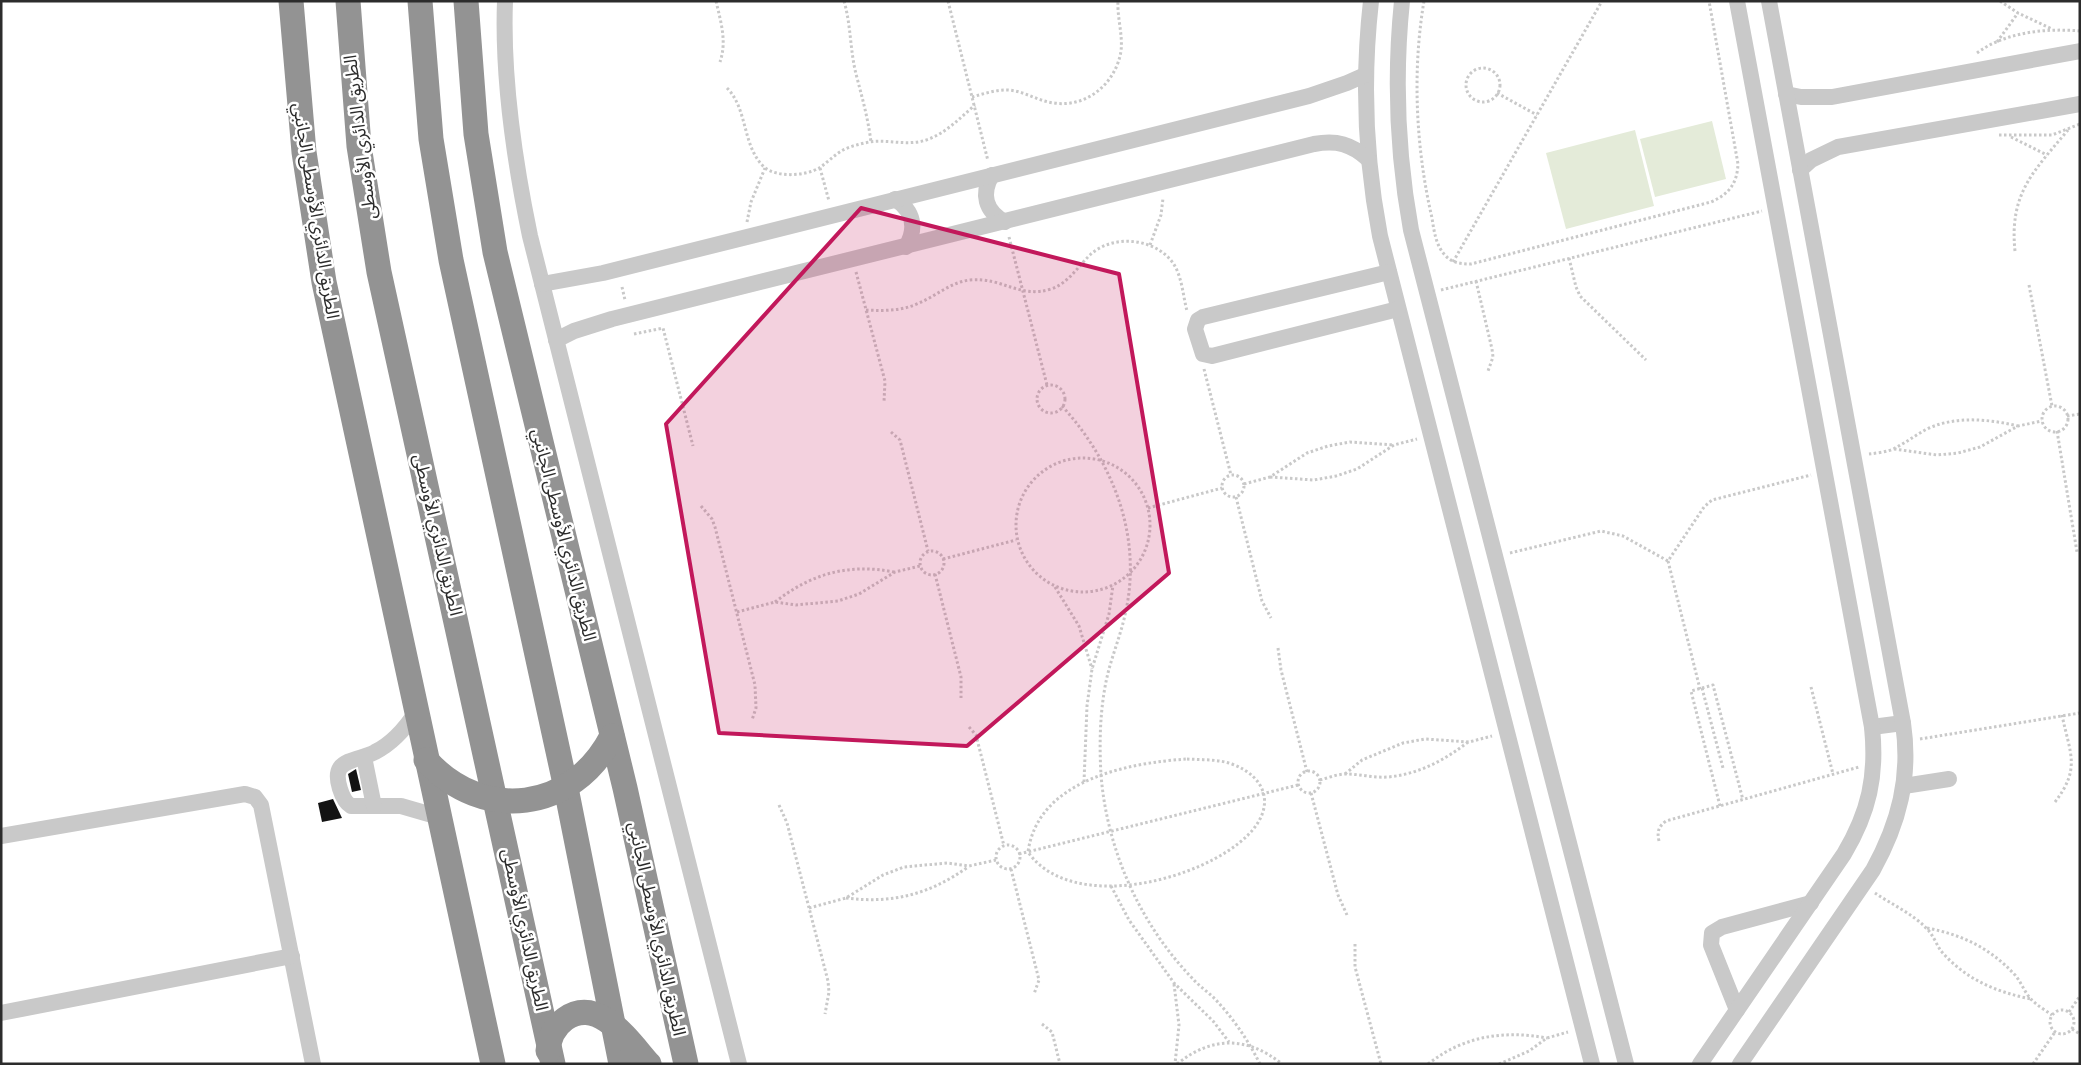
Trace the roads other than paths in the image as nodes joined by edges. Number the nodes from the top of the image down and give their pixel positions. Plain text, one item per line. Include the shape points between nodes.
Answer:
1 (291, 1) edge
2 (348, 1) edge
3 (420, 1) edge
4 (466, 1) edge
5 (505, 1) edge
6 (1371, 1) edge
7 (1402, 1) edge
8 (1737, 1) edge
9 (1769, 1) edge
10 (2080, 51) edge
11 (1365, 75) junction
12 (1786, 94) junction
13 (2080, 104) edge
14 (1368, 159) junction
15 (1800, 170) junction
16 (992, 175) junction
17 (895, 199) junction
18 (1005, 222) junction
19 (906, 246) junction
20 (1388, 272) junction
21 (542, 284) junction
22 (1398, 309) junction
23 (556, 340) junction
24 (416, 712) junction
25 (1903, 723) junction
26 (1872, 727) junction
27 (612, 736) junction
28 (364, 757) junction
29 (426, 760) junction
30 (1949, 779) dead end
31 (1904, 786) junction
32 (566, 788) junction
33 (496, 800) junction
34 (374, 806) junction
35 (439, 817) junction
36 (1, 836) edge
37 (1811, 904) junction
38 (292, 956) junction
39 (1737, 1010) junction
40 (1, 1013) edge
41 (613, 1025) junction
42 (550, 1057) edge
43 (313, 1064) edge
44 (492, 1064) edge
45 (621, 1064) edge
46 (650, 1064) edge
47 (686, 1064) edge
48 (739, 1064) edge
49 (1592, 1064) edge
50 (1626, 1064) edge
51 (1700, 1064) edge
52 (1740, 1064) edge

1 - 24 highway, الطريق الدائري الأوسطى الجانبي via 304,152 324,282
2 - 33 highway, الطريق الدائري الأوسطى via 360,146 379,272
3 - 32 highway via 431,139 449,251
4 - 27 highway, الطريق الدائري الأوسطى الجانبي via 476,134 496,252
5 - 21 street via 505,45 514,150
6 - 11 street
7 - 50 street via 1396,74 1400,156 1411,230
8 - 26 street
9 - 12 street
10 - 12 street via 1832,97
11 - 14 street
11 - 16 street via 1309,96
12 - 15 street
13 - 15 street via 1838,147 1811,160
14 - 18 street via 1357,149 1329,142
14 - 20 street
15 - 25 street
16 - 17 street
16 - 18 street via 986,190 988,207
17 - 19 street via 911,215 912,232
17 - 21 street via 603,274
18 - 19 street
19 - 23 street via 612,318
20 - 22 street
20 - 22 street via 1203,318 1195,324 1203,354 1212,356
21 - 23 street
22 - 49 street
23 - 48 street
24 - 28 street via 394,739
24 - 29 highway, الطريق الدائري الأوسطى الجانبي
25 - 26 street
25 - 31 street
26 - 37 street via 1874,763 1868,806 1858,831
27 - 32 highway via 593,766
27 - 47 highway, الطريق الدائري الأوسطى الجانبي
28 - 34 street
28 - 34 street via 344,764 338,776 348,804 358,808
29 - 33 highway via 458,787 476,796
29 - 35 highway, الطريق الدائري الأوسطى الجانبي
30 - 31 street
31 - 52 street via 1888,843
32 - 33 highway via 525,801
32 - 41 highway
33 - 42 highway, الطريق الدائري الأوسطى
34 - 35 street via 401,806
35 - 44 highway, الطريق الدائري الأوسطى الجانبي
36 - 38 street via 250,795 261,805
37 - 39 street
37 - 39 street via 1722,927 1712,933 1711,945
38 - 40 street
38 - 43 street
39 - 51 street
41 - 42 highway via 600,1015 584,1012 568,1017 555,1027
41 - 45 highway
41 - 46 highway

